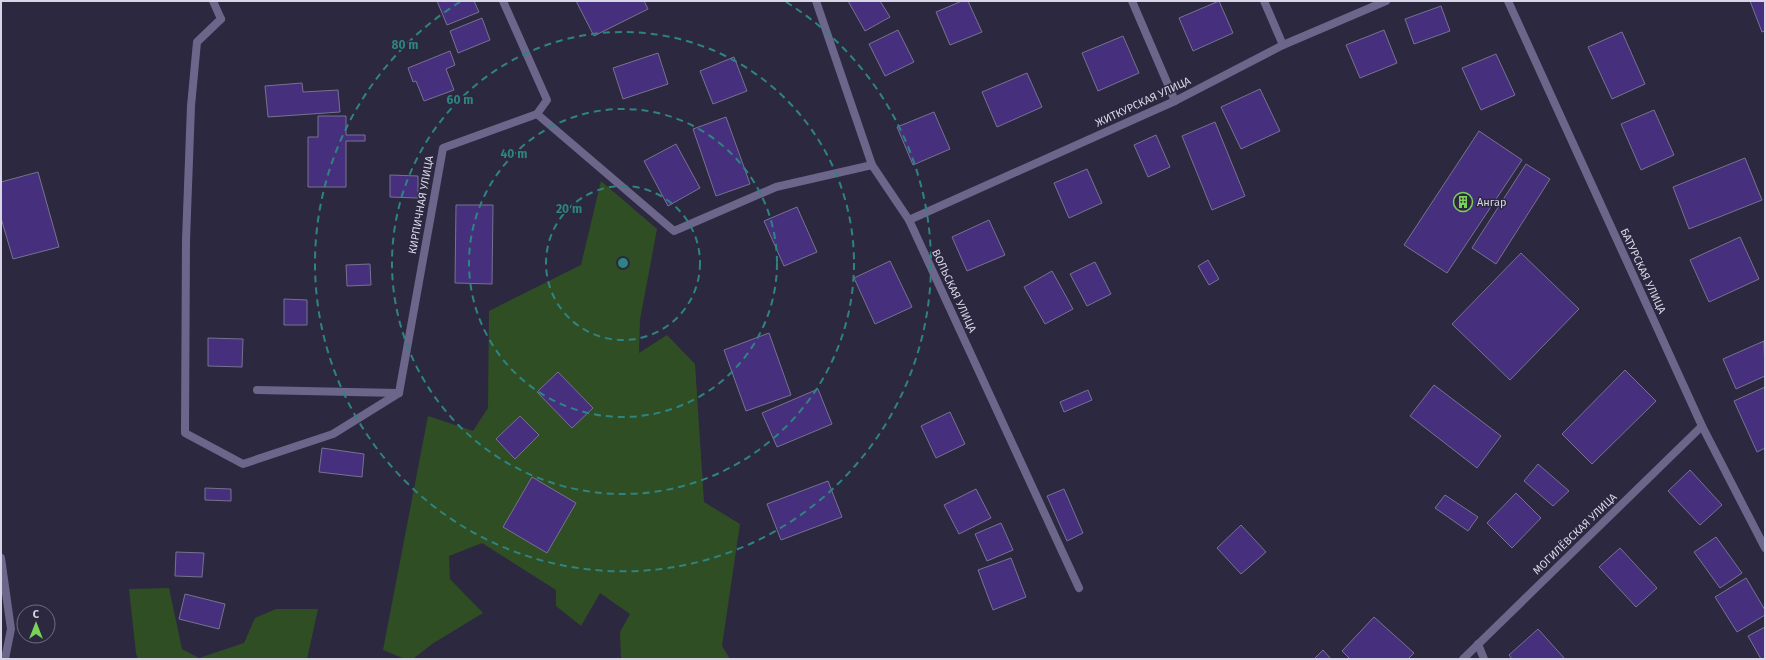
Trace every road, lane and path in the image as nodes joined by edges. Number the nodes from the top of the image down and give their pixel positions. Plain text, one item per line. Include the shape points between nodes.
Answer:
1 (213, 1) edge
2 (503, 1) edge
3 (816, 1) edge
4 (1132, 1) edge
5 (1264, 1) edge
6 (1386, 1) edge
7 (1508, 1) edge
8 (1283, 45) junction
9 (1175, 101) junction
10 (537, 114) junction
11 (872, 165) junction
12 (909, 220) junction
13 (257, 390) dead end
14 (399, 393) junction
15 (1702, 426) junction
16 (1765, 548) edge
17 (1, 558) edge
18 (1079, 588) dead end
19 (1478, 644) junction
20 (5, 659) edge
21 (1463, 659) edge
22 (1484, 659) edge

1 - 14 street via 221,19 197,42 192,106 186,240 185,433 243,464 333,434
2 - 10 street via 547,100
3 - 11 street, ВОЛЬСКАЯ УЛИЦА
4 - 9 street
5 - 8 street
6 - 8 street, ЖИТКУРСКАЯ УЛИЦА
7 - 15 street, БАТУРСКАЯ УЛИЦА
8 - 9 street, ЖИТКУРСКАЯ УЛИЦА
9 - 12 street, ЖИТКУРСКАЯ УЛИЦА
10 - 11 street via 674,231 776,187
10 - 14 street, КИРПИЧНАЯ УЛИЦА via 443,148
11 - 12 street, ВОЛЬСКАЯ УЛИЦА
12 - 18 street, ВОЛЬСКАЯ УЛИЦА
13 - 14 street
15 - 16 street, БАТУРСКАЯ УЛИЦА
15 - 19 street, МОГИЛЁВСКАЯ УЛИЦА
17 - 20 street via 11,630
19 - 21 street, МОГИЛЁВСКАЯ УЛИЦА
19 - 22 street

